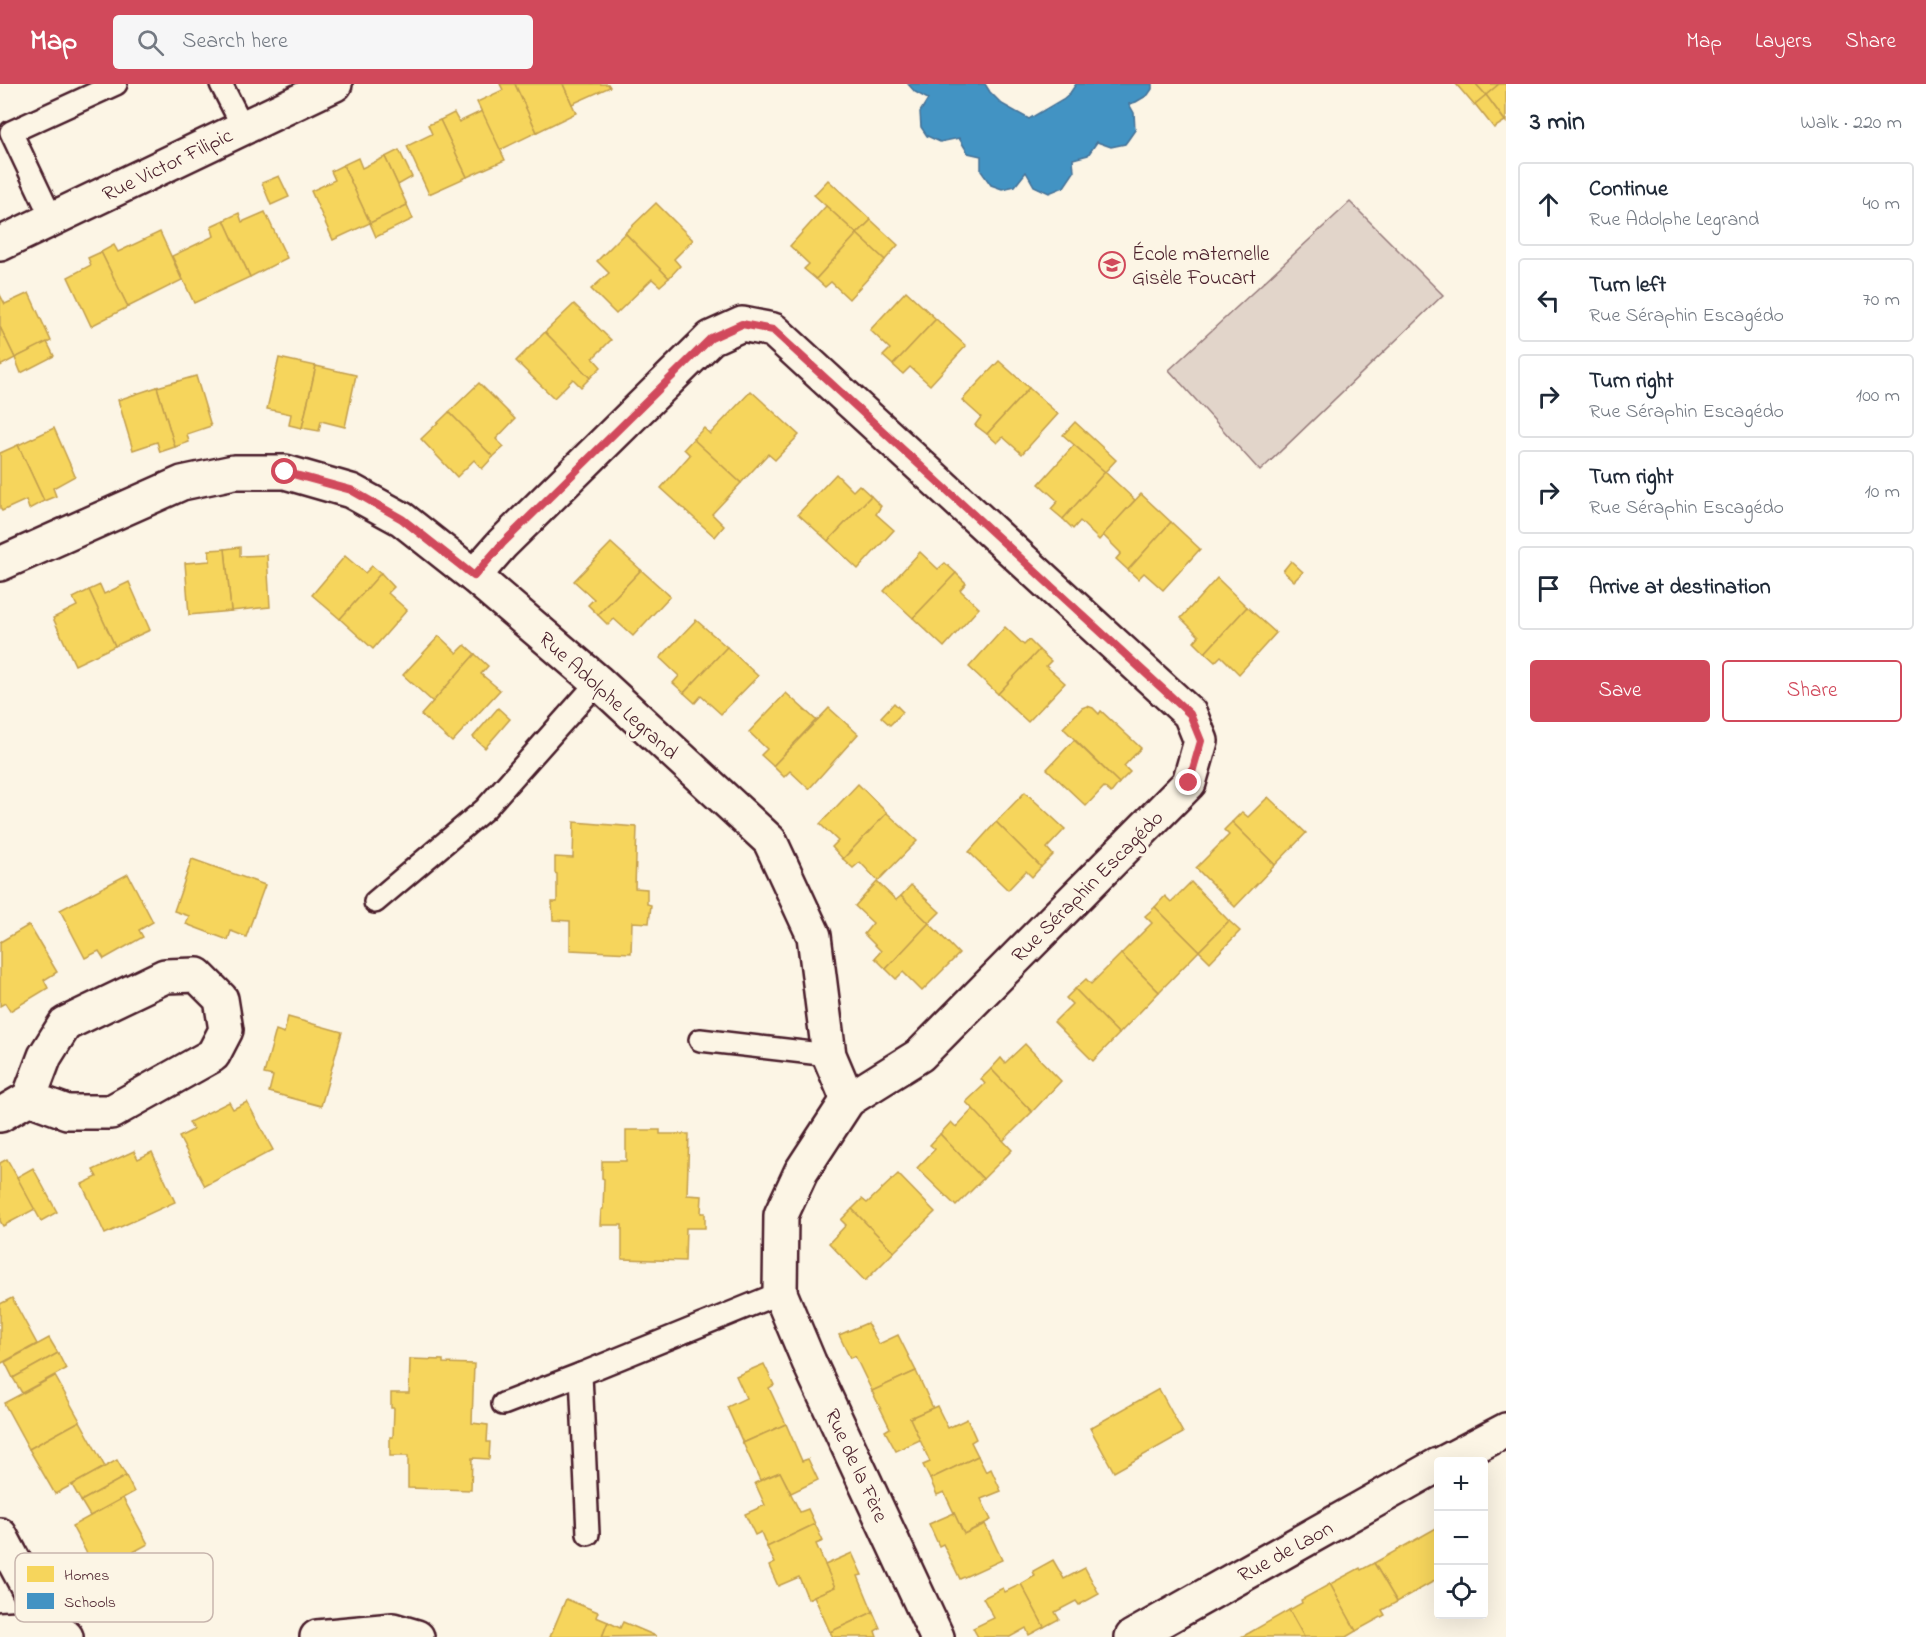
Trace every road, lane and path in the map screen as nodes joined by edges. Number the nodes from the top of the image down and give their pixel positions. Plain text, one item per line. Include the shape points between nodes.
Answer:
1 (116, 84) edge
2 (221, 84) edge
3 (335, 84) edge
4 (243, 127) junction
5 (52, 219) junction
6 (0, 244) edge
7 (0, 564) edge
8 (474, 576) junction
9 (598, 682) junction
10 (375, 902) dead end
11 (700, 1040) dead end
12 (829, 1055) junction
13 (29, 1098) junction
14 (848, 1100) junction
15 (0, 1115) edge
16 (780, 1293) junction
17 (581, 1374) junction
18 (503, 1404) dead end
19 (1506, 1430) edge
20 (1453, 1457) edge
21 (1434, 1467) edge
22 (588, 1533) dead end
23 (0, 1535) edge
24 (15, 1560) edge
25 (0, 1629) edge
26 (56, 1629) edge
27 (317, 1637) edge
28 (417, 1637) edge
29 (937, 1637) edge
30 (1132, 1637) edge

1 - 5 lane via 10,132
2 - 4 lane
3 - 4 street, Rue Victor Filipic
4 - 5 street, Rue Victor Filipic
5 - 6 street, Rue Victor Filipic
7 - 8 street, Rue Adolphe Legrand via 182,483 234,472 285,472 351,490 402,519
8 - 9 street, Rue Adolphe Legrand
8 - 14 street, Rue Séraphin Escagédo via 711,338 742,324 773,330 1190,714 1201,741 1189,783 920,1055
9 - 10 lane via 485,809
9 - 12 street, Rue Adolphe Legrand via 770,841 814,936
11 - 12 lane
12 - 14 street, Rue Adolphe Legrand
13 - 13 street via 67,1112 111,1112 213,1055 226,1030 221,999 197,975 165,976 65,1024 45,1056
13 - 15 street
14 - 16 street via 801,1172 781,1215
16 - 17 lane
16 - 29 street, Rue de la Fère
17 - 18 lane
17 - 22 lane
19 - 20 street
21 - 30 street, Rue de Laon
23 - 24 street
25 - 26 street
27 - 28 street via 393,1630

